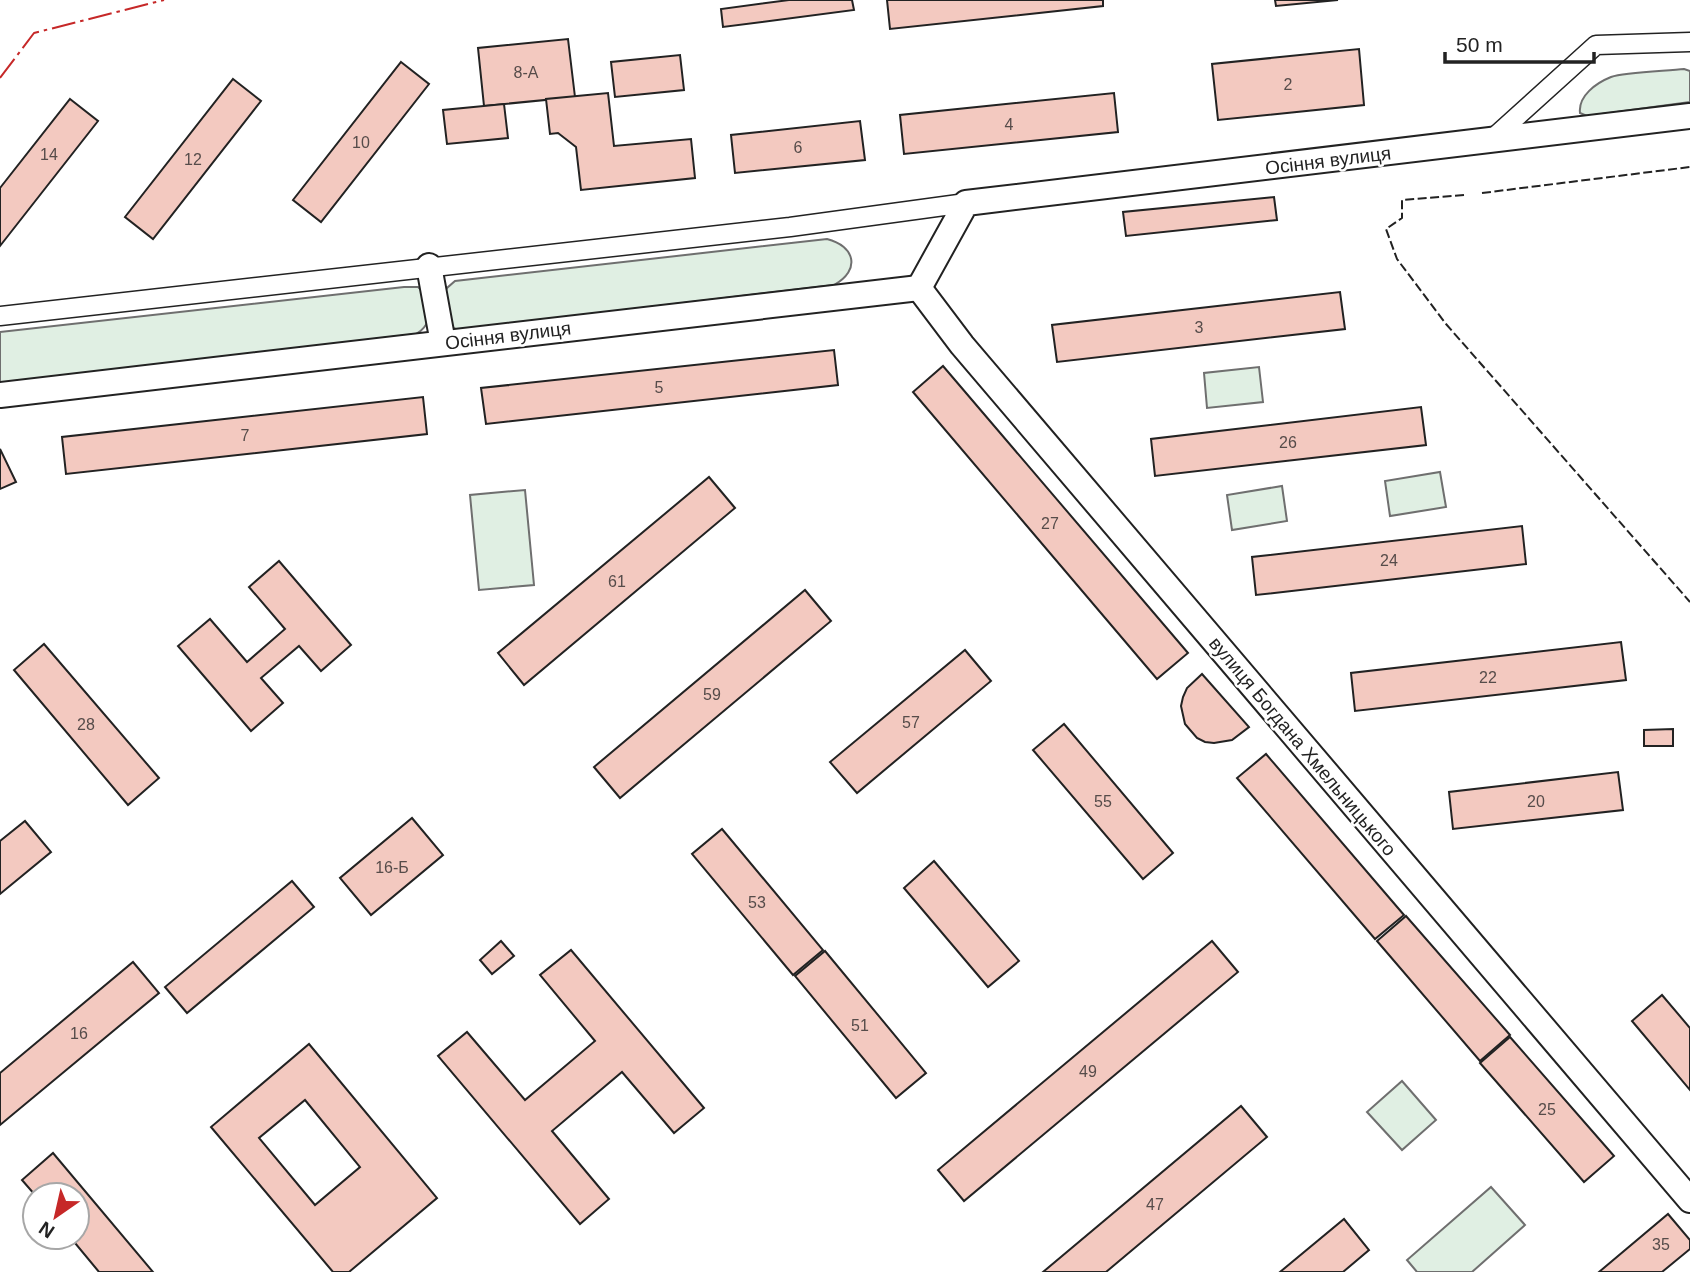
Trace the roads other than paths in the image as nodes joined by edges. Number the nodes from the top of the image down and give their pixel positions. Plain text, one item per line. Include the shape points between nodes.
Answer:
1 (1690, 42) edge
2 (1690, 116) edge
3 (1491, 140) junction
4 (966, 204) junction
5 (429, 266) junction
6 (919, 288) junction
7 (0, 316) edge
8 (443, 343) junction
9 (0, 396) edge
10 (1690, 1200) edge

1 - 3 street via 1596,45
2 - 3 street, Осіння вулиця
3 - 4 street, Осіння вулиця
4 - 5 street, Осіння вулиця
4 - 6 street
5 - 7 street, Осіння вулиця
5 - 8 street
6 - 8 street, Осіння вулиця
6 - 10 street, вулиця Богдана Хмельницького via 962,345
8 - 9 street, Осіння вулиця

